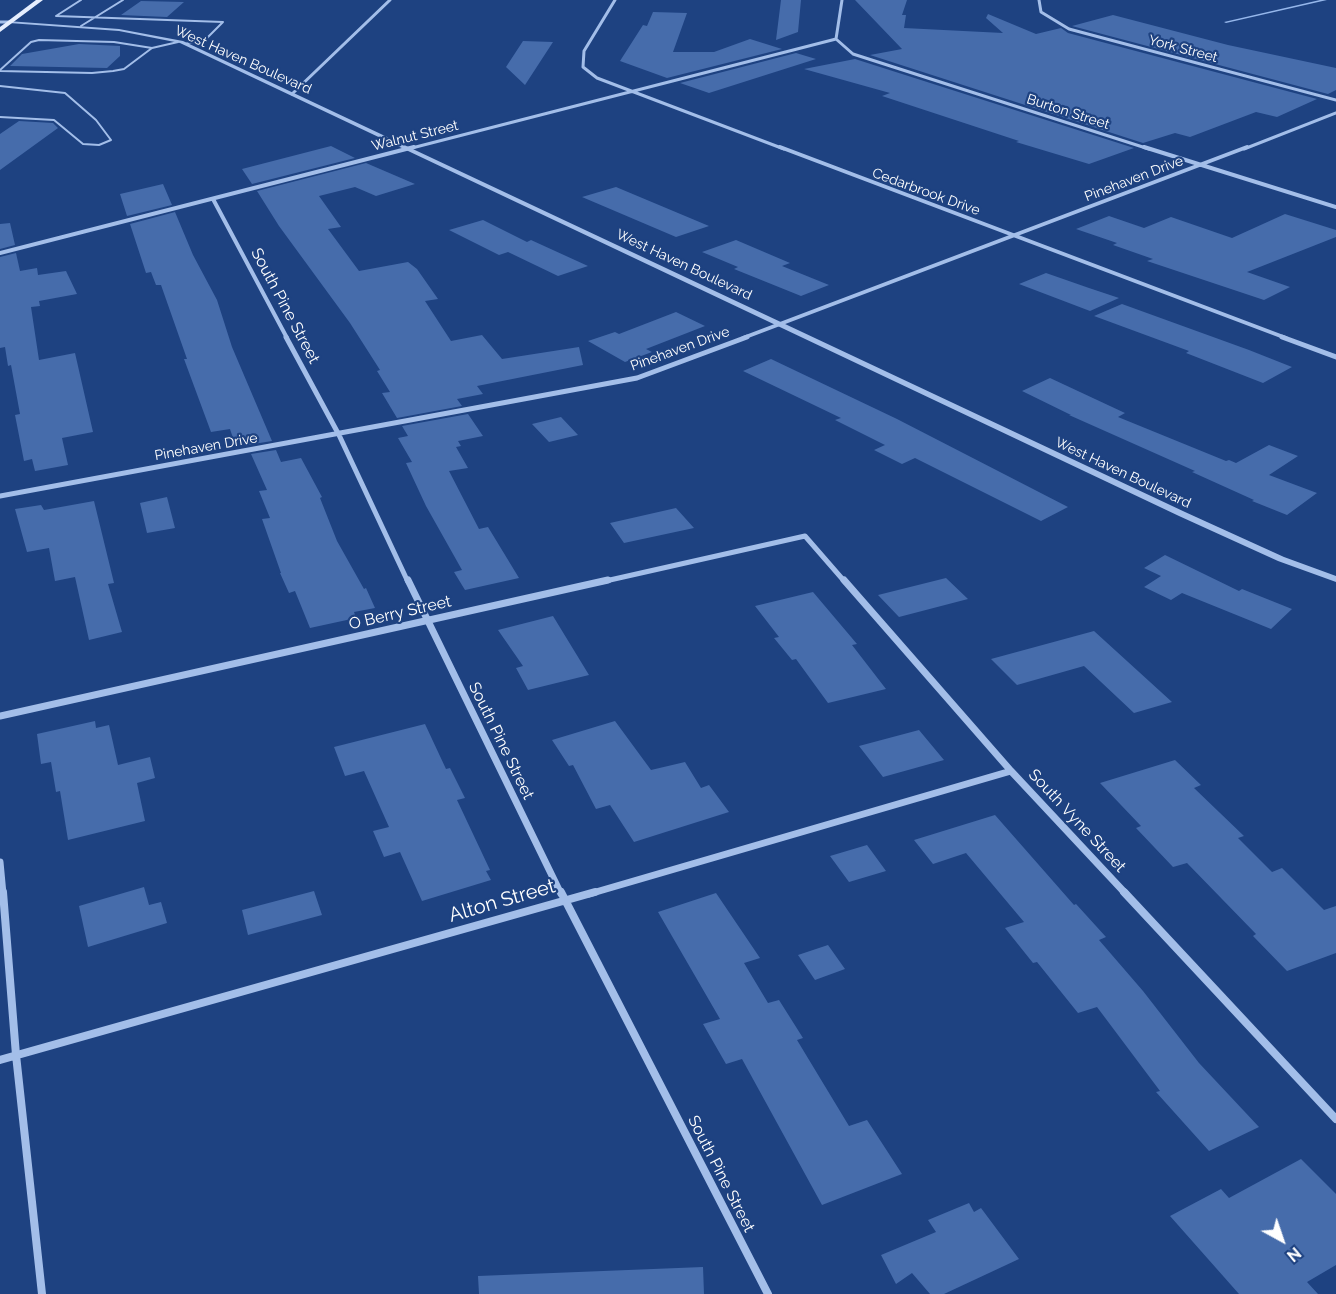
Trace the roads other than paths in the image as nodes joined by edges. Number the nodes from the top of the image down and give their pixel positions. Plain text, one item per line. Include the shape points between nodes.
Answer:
1 (40, 0) edge
2 (81, 0) edge
3 (123, 0) edge
4 (390, 0) edge
5 (615, 0) edge
6 (842, 0) edge
7 (1039, 0) edge
8 (94, 18) junction
9 (0, 22) edge
10 (9, 22) junction
11 (81, 26) junction
12 (0, 30) edge
13 (836, 39) junction
14 (182, 43) junction
15 (152, 48) junction
16 (0, 71) edge
17 (0, 86) edge
18 (629, 92) junction
19 (292, 94) junction
20 (1336, 100) edge
21 (1336, 113) edge
22 (0, 117) edge
23 (406, 149) junction
24 (1203, 165) junction
25 (213, 199) junction
26 (1336, 207) edge
27 (1016, 236) junction
28 (0, 253) edge
29 (781, 324) junction
30 (1336, 357) edge
31 (339, 435) junction
32 (0, 496) edge
33 (805, 536) joint
34 (1336, 579) edge
35 (427, 621) junction
36 (0, 716) edge
37 (1011, 771) junction
38 (0, 862) edge
39 (565, 901) junction
40 (16, 1055) junction
41 (0, 1060) edge
42 (1336, 1119) edge
43 (42, 1294) edge
44 (768, 1294) edge

1 - 10 main road
2 - 8 lane via 56,16
3 - 8 lane
4 - 19 street
5 - 18 street, Cedarbrook Drive via 584,51 583,67
6 - 13 street
7 - 20 street, York Street via 1041,12 1070,29
8 - 11 lane
8 - 14 lane via 223,22 206,39
9 - 10 street
10 - 11 street, West Haven Boulevard
10 - 12 main road
11 - 14 street, West Haven Boulevard
13 - 18 street, Walnut Street
13 - 24 street, Burton Street via 866,60
14 - 15 lane
14 - 19 street, West Haven Boulevard
15 - 16 lane via 124,69 113,72
15 - 16 lane via 114,42 39,40 31,42
17 - 22 lane via 65,93 96,120 111,140 83,144 54,120
18 - 23 street, Walnut Street
18 - 27 street, Cedarbrook Drive
19 - 23 street, West Haven Boulevard
21 - 24 street, Pinehaven Drive
23 - 25 street, Walnut Street
23 - 29 street, West Haven Boulevard
24 - 26 street, Burton Street
24 - 27 street, Pinehaven Drive
25 - 28 street, Walnut Street
25 - 31 street, South Pine Street
27 - 29 street, Pinehaven Drive
27 - 30 street, Cedarbrook Drive
29 - 31 street, Pinehaven Drive via 637,378
29 - 34 street, West Haven Boulevard via 1182,514
31 - 32 street, Pinehaven Drive
31 - 35 street, South Pine Street
33 - 35 street, O Berry Street
33 - 37 street, South Vyne Street
35 - 36 street, O Berry Street
35 - 39 street, South Pine Street
37 - 39 street, Alton Street
37 - 42 street, South Vyne Street
38 - 40 street
39 - 40 street, Alton Street
39 - 44 street, South Pine Street
40 - 41 street, Alton Street
40 - 43 street

